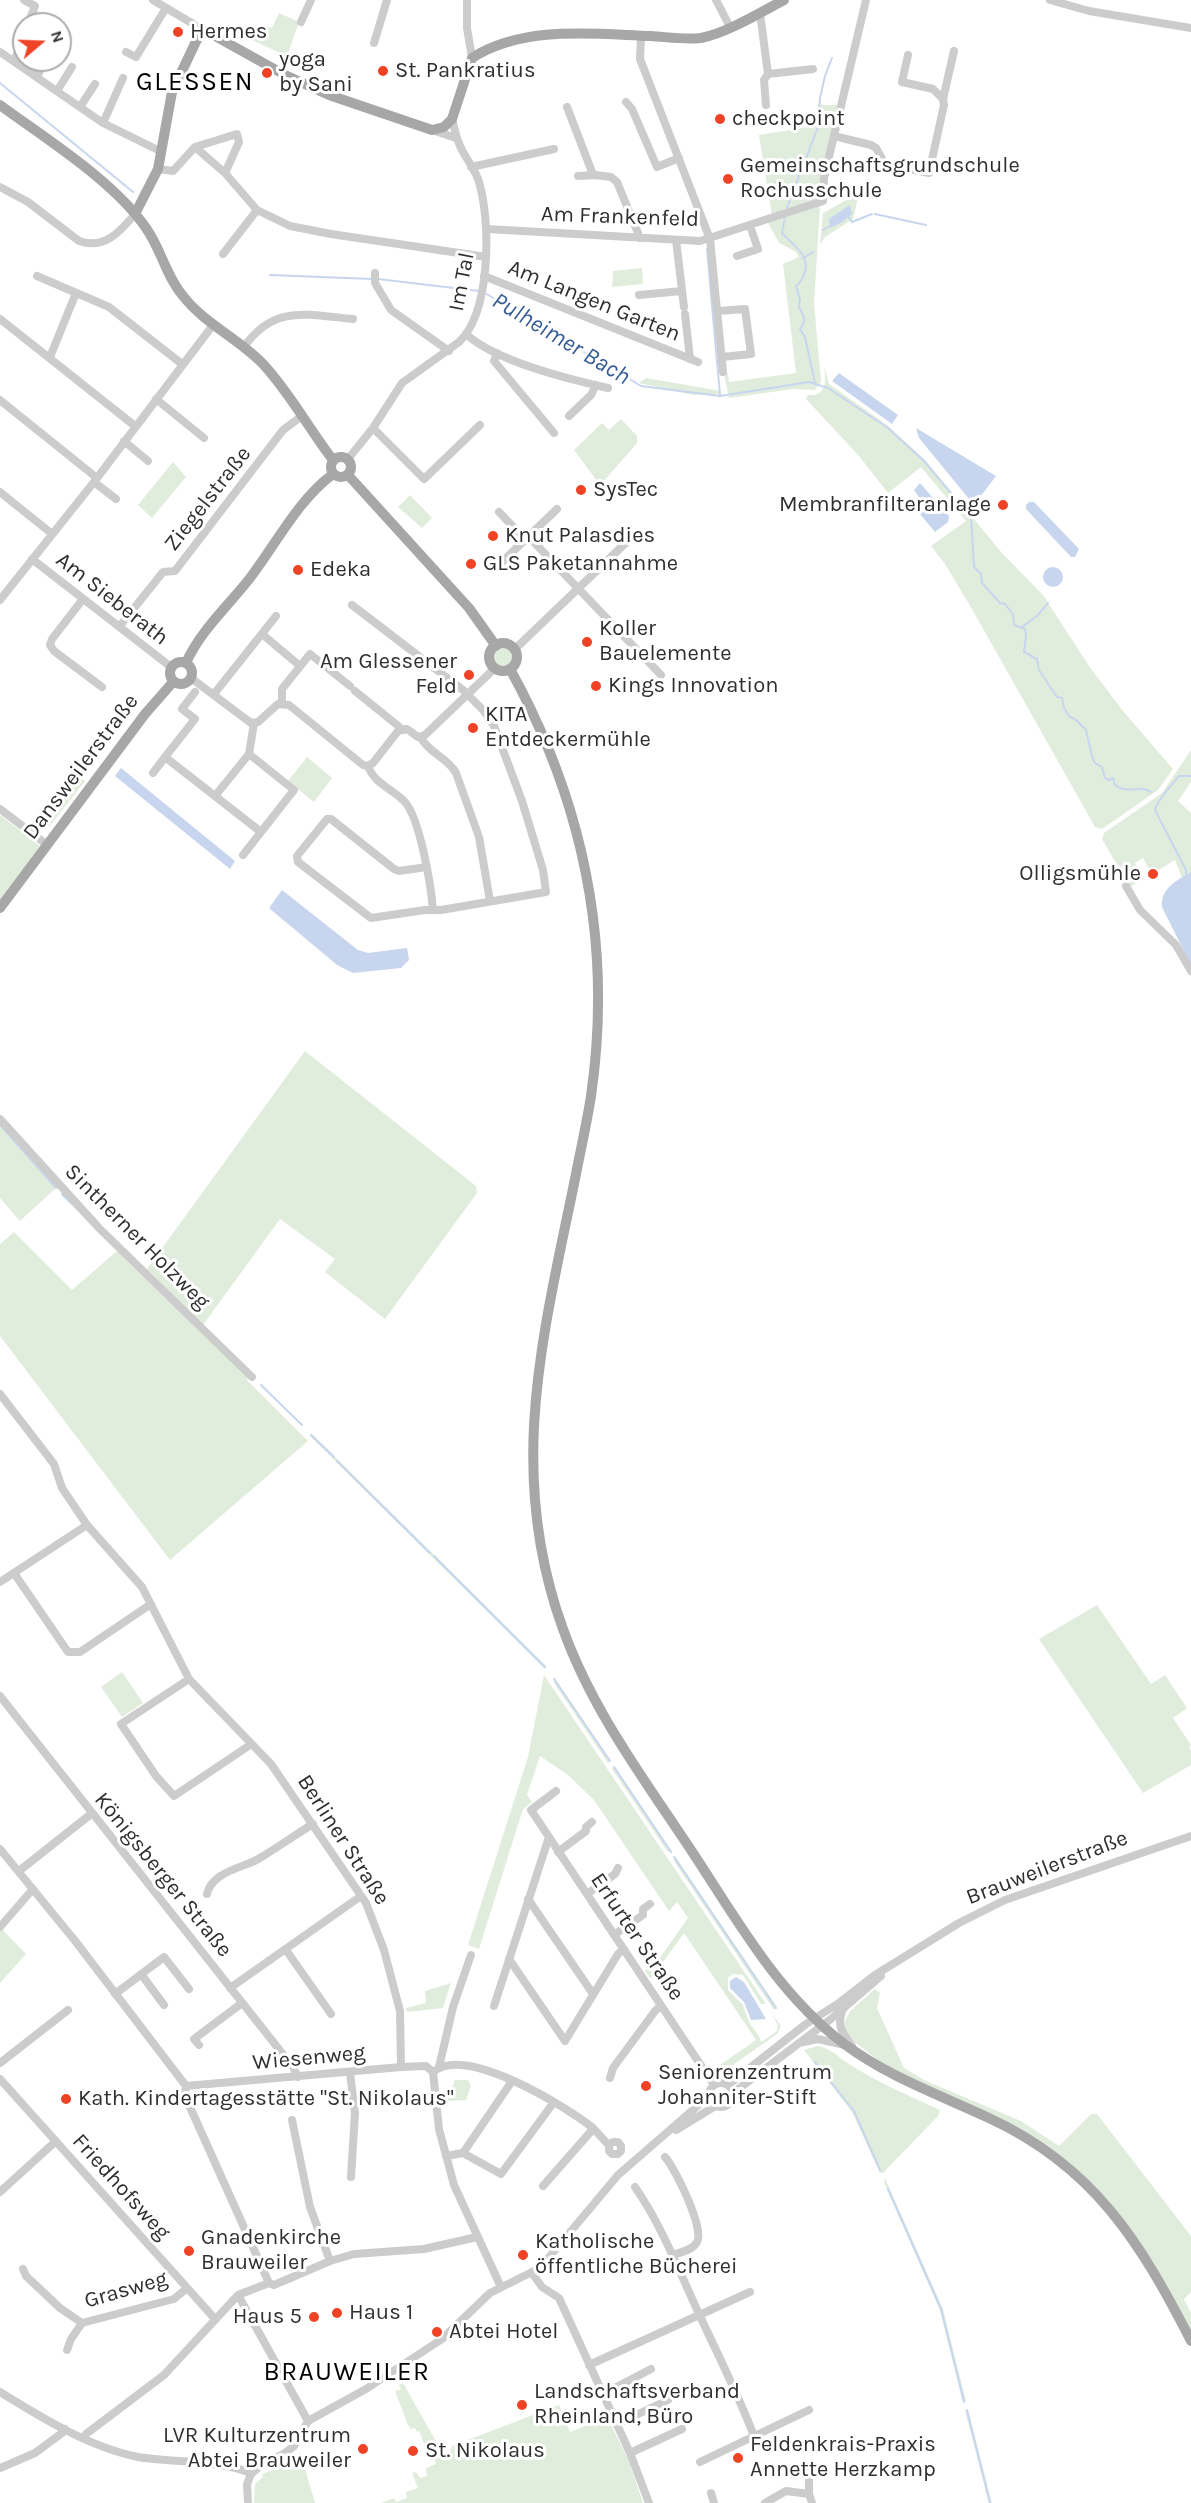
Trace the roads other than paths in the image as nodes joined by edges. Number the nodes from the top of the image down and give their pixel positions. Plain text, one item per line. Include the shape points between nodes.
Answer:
1 (24, 0) edge
2 (153, 0) edge
3 (311, 0) edge
4 (387, 0) edge
5 (467, 0) edge
6 (716, 0) edge
7 (784, 0) edge
8 (866, 0) edge
9 (1050, 0) edge
10 (166, 8) junction
11 (33, 12) edge
12 (760, 13) junction
13 (301, 21) dead end
14 (730, 27) junction
15 (1191, 28) edge
16 (201, 31) junction
17 (641, 36) junction
18 (374, 43) dead end
19 (954, 51) dead end
20 (126, 52) dead end
21 (908, 55) dead end
22 (472, 58) junction
23 (813, 69) dead end
24 (31, 72) edge
25 (39, 72) edge
26 (69, 72) edge
27 (768, 74) junction
28 (37, 76) junction
29 (123, 78) dead end
30 (95, 84) dead end
31 (57, 91) junction
32 (943, 99) junction
33 (626, 102) dead end
34 (0, 105) edge
35 (766, 105) dead end
36 (80, 107) junction
37 (567, 107) dead end
38 (452, 119) junction
39 (103, 123) junction
40 (432, 130) junction
41 (834, 136) junction
42 (456, 138) junction
43 (195, 147) junction
44 (554, 148) dead end
45 (162, 152) junction
46 (679, 158) junction
47 (471, 167) junction
48 (158, 169) junction
49 (225, 173) junction
50 (595, 175) junction
51 (578, 176) dead end
52 (0, 187) edge
53 (257, 210) junction
54 (135, 214) junction
55 (750, 226) junction
56 (487, 229) junction
57 (640, 238) junction
58 (710, 239) junction
59 (676, 240) junction
60 (223, 254) dead end
61 (737, 256) dead end
62 (486, 257) junction
63 (375, 273) dead end
64 (37, 276) dead end
65 (484, 276) junction
66 (682, 291) junction
67 (76, 293) junction
68 (639, 295) dead end
69 (718, 311) junction
70 (0, 319) edge
71 (353, 319) dead end
72 (213, 325) junction
73 (467, 335) junction
74 (244, 348) junction
75 (449, 351) junction
76 (497, 353) junction
77 (50, 357) junction
78 (722, 357) junction
79 (182, 364) junction
80 (723, 372) dead end
81 (596, 385) junction
82 (609, 388) dead end
83 (156, 399) junction
84 (0, 400) edge
85 (302, 416) junction
86 (569, 416) dead end
87 (480, 425) dead end
88 (135, 426) junction
89 (373, 428) junction
90 (554, 433) dead end
91 (204, 438) dead end
92 (124, 441) junction
93 (348, 459) junction
94 (148, 460) dead end
95 (333, 460) junction
96 (333, 474) junction
97 (348, 475) junction
98 (96, 480) junction
99 (0, 492) edge
100 (116, 499) dead end
101 (557, 509) dead end
102 (499, 512) dead end
103 (51, 533) junction
104 (636, 533) dead end
105 (528, 536) junction
106 (32, 559) junction
107 (500, 564) dead end
108 (579, 587) junction
109 (83, 599) junction
110 (0, 600) edge
111 (352, 606) dead end
112 (276, 616) dead end
113 (119, 627) junction
114 (262, 634) junction
115 (496, 646) junction
116 (514, 650) junction
117 (186, 663) junction
118 (300, 666) junction
119 (171, 667) junction
120 (495, 668) junction
121 (510, 669) junction
122 (662, 675) dead end
123 (191, 678) junction
124 (174, 682) junction
125 (102, 687) dead end
126 (195, 693) dead end
127 (214, 694) junction
128 (468, 695) junction
129 (282, 703) junction
130 (254, 723) junction
131 (402, 729) junction
132 (421, 738) junction
133 (249, 754) junction
134 (165, 757) junction
135 (368, 765) junction
136 (153, 773) dead end
137 (215, 796) junction
138 (0, 809) edge
139 (261, 832) junction
140 (46, 844) junction
141 (243, 855) dead end
142 (427, 867) junction
143 (1126, 886) dead end
144 (490, 901) junction
145 (0, 908) edge
146 (433, 910) junction
147 (1191, 971) edge
148 (0, 1119) edge
149 (252, 1377) dead end
150 (0, 1394) edge
151 (87, 1525) junction
152 (14, 1573) junction
153 (0, 1582) edge
154 (151, 1604) junction
155 (189, 1679) junction
156 (0, 1696) edge
157 (250, 1745) junction
158 (555, 1791) dead end
159 (91, 1814) junction
160 (592, 1822) dead end
161 (312, 1824) junction
162 (1191, 1836) edge
163 (549, 1837) junction
164 (0, 1849) edge
165 (558, 1852) junction
166 (618, 1868) dead end
167 (19, 1871) junction
168 (33, 1889) junction
169 (207, 1894) dead end
170 (587, 1894) junction
171 (361, 1896) junction
172 (528, 1899) junction
173 (650, 1904) dead end
174 (0, 1927) edge
175 (614, 1935) junction
176 (624, 1949) junction
177 (286, 1950) junction
178 (471, 1955) dead end
179 (509, 1959) junction
180 (891, 1965) junction
181 (141, 1974) junction
182 (230, 1988) junction
183 (189, 1989) dead end
184 (115, 1994) junction
185 (593, 1994) junction
186 (242, 2003) junction
187 (164, 2005) dead end
188 (661, 2005) junction
189 (494, 2006) dead end
190 (843, 2009) junction
191 (68, 2010) dead end
192 (331, 2014) dead end
193 (818, 2022) junction
194 (796, 2044) junction
195 (199, 2045) dead end
196 (845, 2045) junction
197 (860, 2055) junction
198 (0, 2063) edge
199 (400, 2067) junction
200 (436, 2069) junction
201 (350, 2073) junction
202 (298, 2077) junction
203 (610, 2078) dead end
204 (0, 2079) edge
205 (512, 2081) junction
206 (714, 2085) junction
207 (186, 2086) junction
208 (730, 2089) junction
209 (710, 2097) junction
210 (554, 2102) junction
211 (717, 2105) junction
212 (292, 2120) dead end
213 (593, 2129) junction
214 (670, 2133) junction
215 (56, 2141) junction
216 (609, 2145) dead end
217 (463, 2152) junction
218 (446, 2156) junction
219 (665, 2157) dead end
220 (351, 2177) dead end
221 (543, 2186) dead end
222 (635, 2187) dead end
223 (0, 2192) edge
224 (477, 2237) junction
225 (673, 2255) junction
226 (330, 2261) junction
227 (23, 2269) dead end
228 (532, 2273) junction
229 (269, 2283) junction
230 (501, 2287) junction
231 (186, 2289) junction
232 (750, 2292) dead end
233 (238, 2295) junction
234 (699, 2313) junction
235 (215, 2319) junction
236 (82, 2323) junction
237 (1191, 2341) edge
238 (67, 2350) dead end
239 (589, 2365) junction
240 (651, 2369) dead end
241 (0, 2392) edge
242 (603, 2394) junction
243 (668, 2400) dead end
244 (809, 2410) dead end
245 (308, 2421) junction
246 (617, 2424) junction
247 (65, 2428) junction
248 (682, 2429) dead end
249 (754, 2436) junction
250 (84, 2438) junction
251 (630, 2453) junction
252 (700, 2462) dead end
253 (0, 2468) edge
254 (809, 2473) dead end
255 (251, 2474) junction
256 (711, 2493) dead end
257 (810, 2499) edge
258 (248, 2503) edge
259 (649, 2503) edge
260 (714, 2503) edge
261 (765, 2503) edge

1 - 11 street via 35,6
2 - 10 street
3 - 13 street
4 - 18 street
5 - 22 street
6 - 14 street
7 - 12 main road
8 - 41 street
9 - 15 street via 1089,11
10 - 16 street
10 - 20 street via 136,57
12 - 14 main road
12 - 27 street
14 - 17 main road via 699,38
16 - 40 main road via 329,95
16 - 45 main road via 172,92
17 - 22 main road via 573,33 525,38 492,47
17 - 46 street via 640,59
19 - 32 street
21 - 32 street via 902,82 933,89
22 - 38 main road
23 - 27 street
24 - 28 street
25 - 28 street
26 - 31 street
27 - 35 street via 764,80
28 - 31 street
29 - 39 street
30 - 36 street
31 - 36 street
32 - 41 street via 929,173 885,164 871,145
33 - 46 street via 657,167
34 - 54 main road via 99,180
36 - 39 street
37 - 50 street
38 - 40 main road via 444,128
38 - 42 street, Im Tal
39 - 45 street
40 - 42 street
41 - 55 street, Am Frankenfeld via 823,201
42 - 47 street, Im Tal
43 - 48 street via 173,171
43 - 49 street
43 - 49 street via 237,134 239,142
44 - 47 street
45 - 48 main road
46 - 58 street
47 - 56 street, Im Tal via 479,181
48 - 54 main road
49 - 53 street
50 - 51 street
50 - 57 street via 617,182
52 - 54 street via 90,245 110,239
53 - 60 street
53 - 62 street via 290,226
54 - 72 main road via 183,296
55 - 58 street, Am Frankenfeld
55 - 61 street via 758,249
56 - 57 street, Am Frankenfeld
56 - 62 street, Im Tal
57 - 59 street, Am Frankenfeld
58 - 59 street, Am Frankenfeld
58 - 69 street
59 - 66 street, Am Langen Garten
62 - 65 street, Im Tal
63 - 75 street via 375,283 391,310
64 - 67 street
65 - 66 street, Am Langen Garten via 694,361
65 - 73 street, Im Tal
66 - 68 street
67 - 77 street
67 - 79 street via 109,307
69 - 78 street
69 - 78 street via 745,309 751,354
70 - 77 street
71 - 74 street via 280,317 266,324
72 - 74 main road
72 - 79 street
73 - 75 street, Im Tal
73 - 76 street
74 - 85 main road via 269,371
75 - 89 street, Im Tal via 402,382
76 - 81 street
76 - 90 street via 494,361
77 - 88 street
78 - 80 street
79 - 83 street
81 - 82 street
81 - 86 street
83 - 88 street
83 - 91 street
84 - 98 street
85 - 95 main road
85 - 113 street, Ziegelstraße via 283,430 175,571 163,572
87 - 89 street via 424,479
88 - 92 street
89 - 93 street, Im Tal
92 - 94 street
92 - 98 street
93 - 95 main road
93 - 97 main road
95 - 96 main road
96 - 97 main road
96 - 117 main road via 302,506
97 - 115 main road via 469,608
98 - 100 street
98 - 103 street
99 - 103 street
101 - 105 street
102 - 105 street via 521,535
103 - 106 street
104 - 108 street
105 - 107 street
105 - 108 street
106 - 109 street, Am Sieberath
106 - 110 street
108 - 116 street
108 - 122 street
109 - 113 street, Am Sieberath
109 - 125 street via 50,645
111 - 128 street
112 - 114 street
113 - 119 street, Am Sieberath
114 - 118 street
114 - 127 street
115 - 116 main road via 508,645
115 - 120 main road via 490,654
116 - 121 main road via 516,661
117 - 119 main road via 179,661
117 - 123 main road via 192,671
118 - 129 street via 282,689
118 - 131 street via 310,654
119 - 124 main road
120 - 121 main road
120 - 128 street
121 - 193 main road via 556,764 582,852 596,930 599,990 591,1095 543,1341 533,1416 534,1494 547,1574 573,1656 606,1721 763,1957
123 - 124 main road via 183,684
123 - 127 street
124 - 140 main road, Dansweilerstraße
126 - 134 street via 182,709 195,719
127 - 130 street
128 - 132 street
128 - 144 street via 494,726 529,822 546,892
129 - 130 street
129 - 135 street
130 - 133 street
131 - 132 street
131 - 135 street
132 - 144 street via 456,773 479,837
133 - 137 street
133 - 139 street via 294,790
134 - 136 street
134 - 137 street
135 - 142 street via 371,775 407,805
137 - 139 street
138 - 140 street
139 - 141 street
140 - 145 main road, Dansweilerstraße
142 - 146 street
142 - 146 street via 394,869 331,819 297,856 298,862 366,917
143 - 147 street via 1140,910 1176,945
144 - 146 street
148 - 149 street, Sintherner Holzweg via 99,1228
150 - 151 street, Berliner Straße via 54,1464 62,1488
151 - 152 street
151 - 154 street, Berliner Straße via 142,1587
152 - 153 street
152 - 154 street via 68,1652 80,1652
154 - 155 street, Berliner Straße
155 - 157 street, Berliner Straße
155 - 157 street via 121,1724 174,1796
156 - 159 street, Königsberger Straße
157 - 161 street, Berliner Straße via 277,1774
158 - 163 street, Erfurter Straße via 531,1809
159 - 167 street
159 - 182 street, Königsberger Straße
160 - 165 street via 586,1832
161 - 169 street via 261,1858 232,1869 209,1886
161 - 171 street, Berliner Straße
162 - 180 street, Brauweilerstraße via 1005,1900
163 - 165 street, Erfurter Straße
163 - 172 street
164 - 167 street
165 - 170 street, Erfurter Straße
166 - 170 street
167 - 168 street
168 - 174 street
168 - 184 street
170 - 175 street, Erfurter Straße
171 - 177 street
171 - 199 street, Berliner Straße via 372,1916 394,1985 402,2024
172 - 179 street
172 - 185 street
173 - 175 street via 643,1914
175 - 176 street, Erfurter Straße
176 - 185 street
176 - 188 street, Erfurter Straße
177 - 182 street
177 - 192 street
178 - 200 street
179 - 185 street via 565,2041
179 - 189 street
180 - 190 street, Brauweilerstraße
180 - 193 street, Brauweilerstraße
181 - 183 street via 164,1957
181 - 184 street
181 - 187 street
182 - 186 street, Königsberger Straße
184 - 207 street
186 - 195 street via 194,2039
186 - 202 street, Königsberger Straße
188 - 203 street via 613,2068
188 - 206 street, Erfurter Straße
190 - 193 street, Brauweilerstraße
190 - 197 street via 839,2022 842,2033
191 - 198 street
193 - 194 street, Brauweilerstraße
193 - 196 main road
193 - 208 street, Brauweilerstraße
194 - 196 street via 818,2039
194 - 208 street, Brauweilerstraße
196 - 197 main road
197 - 237 main road via 914,2086 995,2121 1064,2163 1129,2231
199 - 200 street, Wiesenweg
199 - 201 street, Wiesenweg
200 - 205 street, Wiesenweg via 464,2064
200 - 218 street via 439,2129
201 - 202 street, Wiesenweg
201 - 220 street via 355,2113
202 - 207 street, Wiesenweg
204 - 215 street, Friedhofsweg
205 - 210 street, Wiesenweg
205 - 217 street
206 - 208 street via 723,2083
206 - 209 street
207 - 229 street via 185,2096
208 - 211 street via 729,2103
209 - 211 street
209 - 214 street
210 - 213 street, Wiesenweg
210 - 217 street via 501,2174
211 - 214 street
212 - 226 street via 310,2207
213 - 216 street, Wiesenweg
213 - 221 street
214 - 228 street via 618,2175 544,2264
215 - 223 street
215 - 231 street, Friedhofsweg
217 - 218 street
218 - 224 street
219 - 225 street via 673,2166 699,2229 692,2248
222 - 225 street
224 - 226 street via 424,2249 380,2251
224 - 230 street
225 - 234 street
226 - 229 street via 274,2285
227 - 236 street, Grasweg via 60,2308
228 - 230 street
228 - 239 street via 542,2287 559,2298
229 - 233 street
230 - 245 street via 485,2297 442,2339
231 - 235 street, Friedhofsweg
231 - 236 street, Grasweg via 174,2299
232 - 234 street
233 - 235 street
233 - 245 street
234 - 239 street
234 - 249 street
235 - 250 street via 164,2375
236 - 238 street
239 - 242 street
240 - 242 street
241 - 247 street
242 - 246 street
243 - 246 street
244 - 249 street
245 - 255 street via 294,2446
246 - 251 street
247 - 250 street
247 - 253 street via 35,2453
248 - 251 street
249 - 252 street
250 - 255 street via 139,2457 235,2467
251 - 259 street
254 - 257 street
255 - 258 street
256 - 260 street
257 - 261 street via 786,2490

